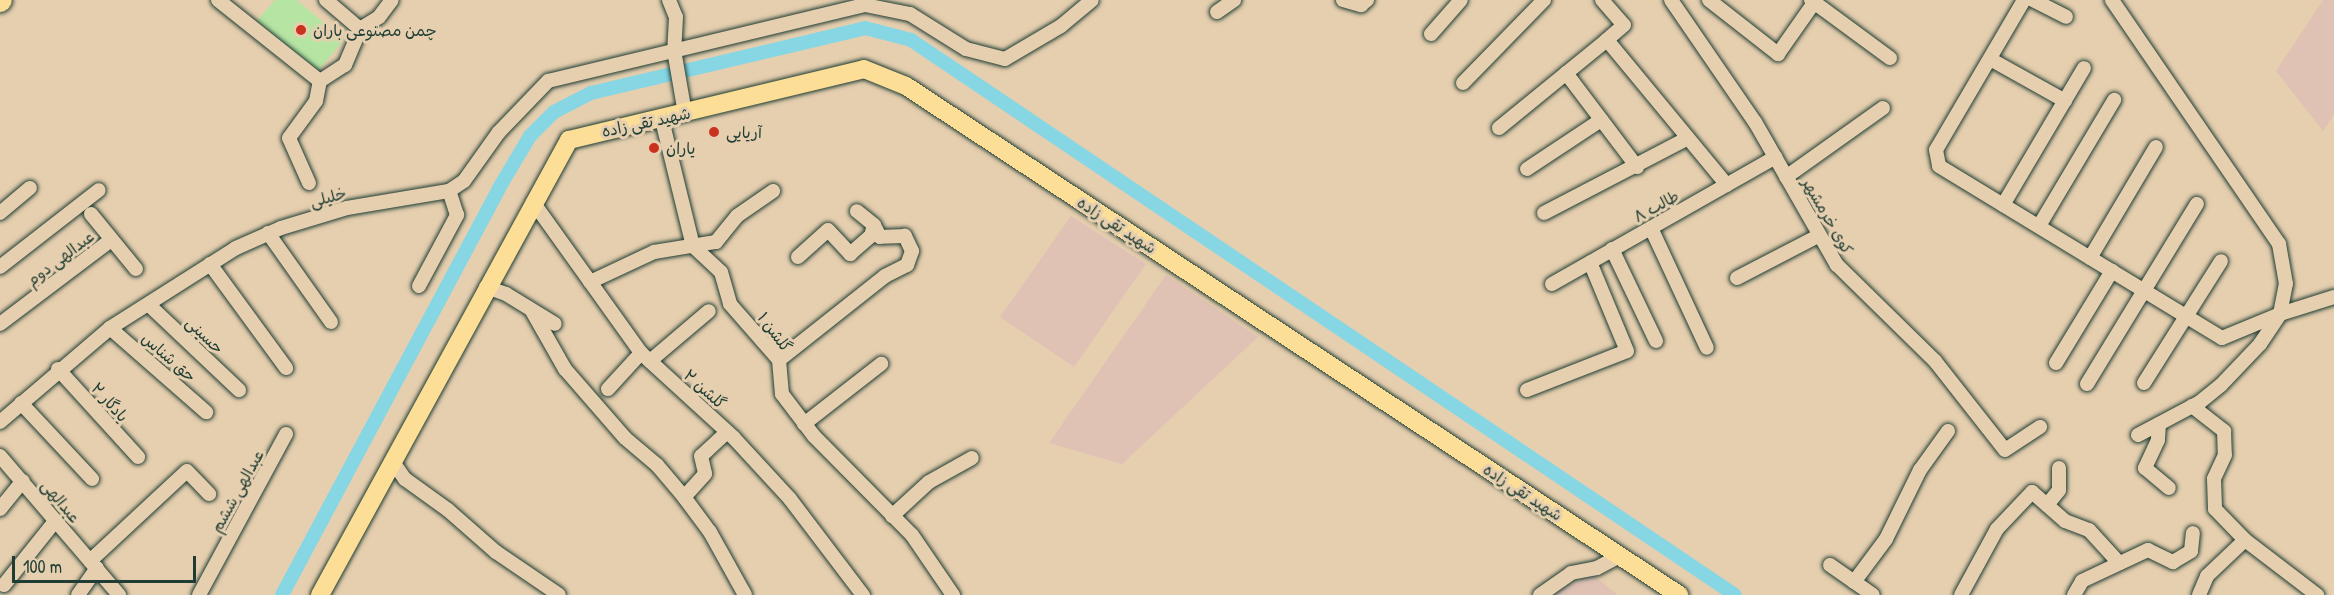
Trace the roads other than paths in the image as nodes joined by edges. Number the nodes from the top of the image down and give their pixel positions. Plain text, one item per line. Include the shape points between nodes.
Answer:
1 (218, 0) edge
2 (326, 0) edge
3 (392, 0) edge
4 (669, 0) edge
5 (1092, 0) edge
6 (1234, 0) edge
7 (1343, 0) edge
8 (1367, 0) edge
9 (1461, 0) edge
10 (1544, 0) edge
11 (1602, 0) edge
12 (1672, 0) edge
13 (1709, 0) edge
14 (2024, 0) edge
15 (2033, 0) edge
16 (2112, 0) edge
17 (1814, 1) edge
18 (1217, 12) dead end
19 (2066, 17) dead end
20 (360, 29) junction
21 (1431, 34) dead end
22 (1607, 40) junction
23 (674, 50) junction
24 (1890, 58) dead end
25 (1990, 59) junction
26 (2084, 69) dead end
27 (1566, 73) junction
28 (320, 81) junction
29 (1463, 83) dead end
30 (2114, 100) dead end
31 (2065, 101) junction
32 (1883, 108) dead end
33 (685, 114) junction
34 (662, 120) junction
35 (1601, 120) junction
36 (1499, 128) dead end
37 (1688, 138) junction
38 (2156, 147) dead end
39 (1776, 157) junction
40 (1637, 167) junction
41 (1527, 169) dead end
42 (1786, 177) junction
43 (309, 183) dead end
44 (1727, 185) junction
45 (30, 188) dead end
46 (99, 190) dead end
47 (449, 191) junction
48 (773, 191) dead end
49 (533, 202) junction
50 (2197, 204) dead end
51 (2003, 205) junction
52 (857, 211) dead end
53 (0, 213) edge
54 (1544, 213) dead end
55 (91, 214) dead end
56 (874, 225) junction
57 (2039, 226) junction
58 (1651, 228) junction
59 (268, 233) junction
60 (1818, 236) junction
61 (111, 240) junction
62 (693, 246) junction
63 (1612, 249) junction
64 (798, 257) dead end
65 (2090, 258) junction
66 (2221, 261) dead end
67 (1590, 262) junction
68 (210, 264) junction
69 (0, 267) edge
70 (136, 269) dead end
71 (2112, 271) junction
72 (1737, 278) dead end
73 (590, 282) junction
74 (1552, 284) dead end
75 (419, 286) dead end
76 (486, 287) junction
77 (2144, 291) junction
78 (2334, 297) edge
79 (149, 305) junction
80 (532, 310) junction
81 (709, 311) dead end
82 (2280, 314) junction
83 (2186, 316) junction
84 (331, 322) dead end
85 (0, 324) edge
86 (555, 324) dead end
87 (110, 328) junction
88 (1656, 341) dead end
89 (1707, 348) dead end
90 (645, 357) junction
91 (779, 360) junction
92 (2056, 363) dead end
93 (881, 364) dead end
94 (286, 368) dead end
95 (58, 369) junction
96 (2144, 383) dead end
97 (2087, 384) dead end
98 (608, 389) dead end
99 (239, 390) dead end
100 (1527, 390) dead end
101 (21, 403) junction
102 (2192, 406) junction
103 (206, 412) dead end
104 (0, 422) edge
105 (804, 424) junction
106 (2159, 424) junction
107 (2040, 427) dead end
108 (1948, 431) dead end
109 (727, 432) junction
110 (286, 434) dead end
111 (2138, 435) dead end
112 (0, 456) edge
113 (138, 457) dead end
114 (972, 458) dead end
115 (393, 462) junction
116 (2059, 468) dead end
117 (93, 479) dead end
118 (24, 482) junction
119 (2169, 488) dead end
120 (208, 494) dead end
121 (684, 497) junction
122 (2047, 505) junction
123 (0, 509) edge
124 (892, 516) junction
125 (56, 520) junction
126 (2193, 533) dead end
127 (2245, 540) junction
128 (1620, 556) junction
129 (2119, 563) junction
130 (94, 565) junction
131 (1830, 566) dead end
132 (1854, 582) junction
133 (4, 585) dead end
134 (78, 595) edge
135 (119, 595) edge
136 (199, 595) edge
137 (320, 595) edge
138 (559, 595) edge
139 (745, 595) edge
140 (863, 595) edge
141 (953, 595) edge
142 (1540, 595) edge
143 (1679, 595) edge
144 (1873, 595) edge
145 (1961, 595) edge
146 (2074, 595) edge
147 (2199, 595) edge
148 (2317, 595) edge

1 - 28 street
2 - 20 street
3 - 20 street via 379,17
4 - 23 street via 676,17
5 - 23 street via 1061,26 1005,59 966,49 910,14 865,5
6 - 18 street
7 - 8 street via 1361,5
9 - 21 street
10 - 29 street
11 - 22 street via 1624,25
12 - 39 street, کوی خرمشهر
13 - 17 street via 1778,54
14 - 25 street
15 - 19 street
16 - 82 street via 2279,244 2286,284
17 - 24 street
20 - 28 street via 345,65
22 - 27 street
22 - 37 street
23 - 33 street
23 - 47 street via 548,81 499,132 464,181
25 - 31 street
25 - 51 street via 1936,150 1939,166
26 - 31 street
27 - 35 street
27 - 36 street
28 - 43 street via 316,101 289,138
30 - 57 street
31 - 51 street
32 - 42 street
33 - 34 main road, شهید تقی زاده
33 - 128 main road, شهید تقی زاده via 864,69 906,87
34 - 49 main road, شهید تقی زاده via 569,140
34 - 62 street
35 - 40 street
35 - 41 street
37 - 40 street
37 - 44 street
38 - 65 street
39 - 42 street, کوی خرمشهر
39 - 44 street, طالب ۸
40 - 54 street
42 - 60 street, کوی خرمشهر
44 - 58 street, طالب ۸
45 - 53 street
46 - 69 street
47 - 59 street, خلیلی via 347,208
47 - 75 street via 456,215
48 - 62 street via 737,216 716,242
49 - 73 street, گلشن ۲
49 - 76 main road, شهید تقی زاده
50 - 77 street
51 - 57 street
52 - 56 street
55 - 61 street
56 - 64 street via 871,236 850,254 828,230
56 - 91 street via 880,237 905,236 912,251 907,265 885,276
57 - 65 street
58 - 63 street, طالب ۸
58 - 89 street
59 - 68 street, خلیلی
59 - 84 street
60 - 72 street
60 - 107 street, کوی خرمشهر via 1837,265 1935,361 2005,450
61 - 70 street
61 - 85 street, عبدالهی دوم
62 - 73 street via 654,252
62 - 91 street, گلشن ۱ via 721,272 730,304
63 - 67 street, طالب ۸
63 - 88 street
65 - 71 street
66 - 83 street
67 - 74 street, طالب ۸
67 - 100 street via 1627,351
68 - 79 street, خلیلی
68 - 94 street
71 - 77 street
71 - 92 street
73 - 90 street, گلشن ۲
76 - 80 street
76 - 115 main road, شهید تقی زاده
77 - 83 street
77 - 97 street
78 - 82 street
79 - 87 street, خلیلی
79 - 99 street, حسینی
80 - 86 street
80 - 121 street via 566,369 625,438 657,465
81 - 90 street
82 - 83 street via 2222,338
82 - 102 street via 2248,357 2221,385
83 - 96 street
87 - 95 street, خلیلی
87 - 103 street, حق شناس
90 - 98 street
90 - 109 street, گلشن ۲
91 - 105 street, گلشن ۱ via 782,394
93 - 105 street
95 - 101 street, خلیلی
95 - 113 street, یادگار ۲
101 - 104 street, خلیلی
101 - 117 street
102 - 106 street
102 - 127 street via 2224,431 2225,455 2214,479 2215,509
105 - 124 street, گلشن ۱
106 - 111 street
106 - 119 street via 2158,440 2145,468
108 - 132 street via 1920,470 1886,539
109 - 121 street via 701,456 705,474
109 - 140 street, گلشن ۲ via 816,531
110 - 136 street, عبدالهی ششم
112 - 118 street, عبدالهی
114 - 124 street via 928,482
115 - 137 main road, شهید تقی زاده
115 - 138 street via 405,480 448,510 496,552
116 - 122 street via 2058,490
118 - 123 street
118 - 125 street, عبدالهی
120 - 130 street via 187,471
121 - 139 street via 710,532
122 - 129 street via 2065,521 2089,530
122 - 145 street via 2032,492 1997,529
124 - 141 street, گلشن ۱ via 912,536
125 - 130 street, عبدالهی
125 - 133 street
126 - 129 street via 2191,551 2174,562 2148,550
127 - 147 street via 2207,576
127 - 148 street
128 - 142 street via 1597,568 1570,573
128 - 143 main road, شهید تقی زاده
129 - 146 street via 2082,581
130 - 134 street
130 - 135 street, عبدالهی
131 - 132 street
132 - 144 street

